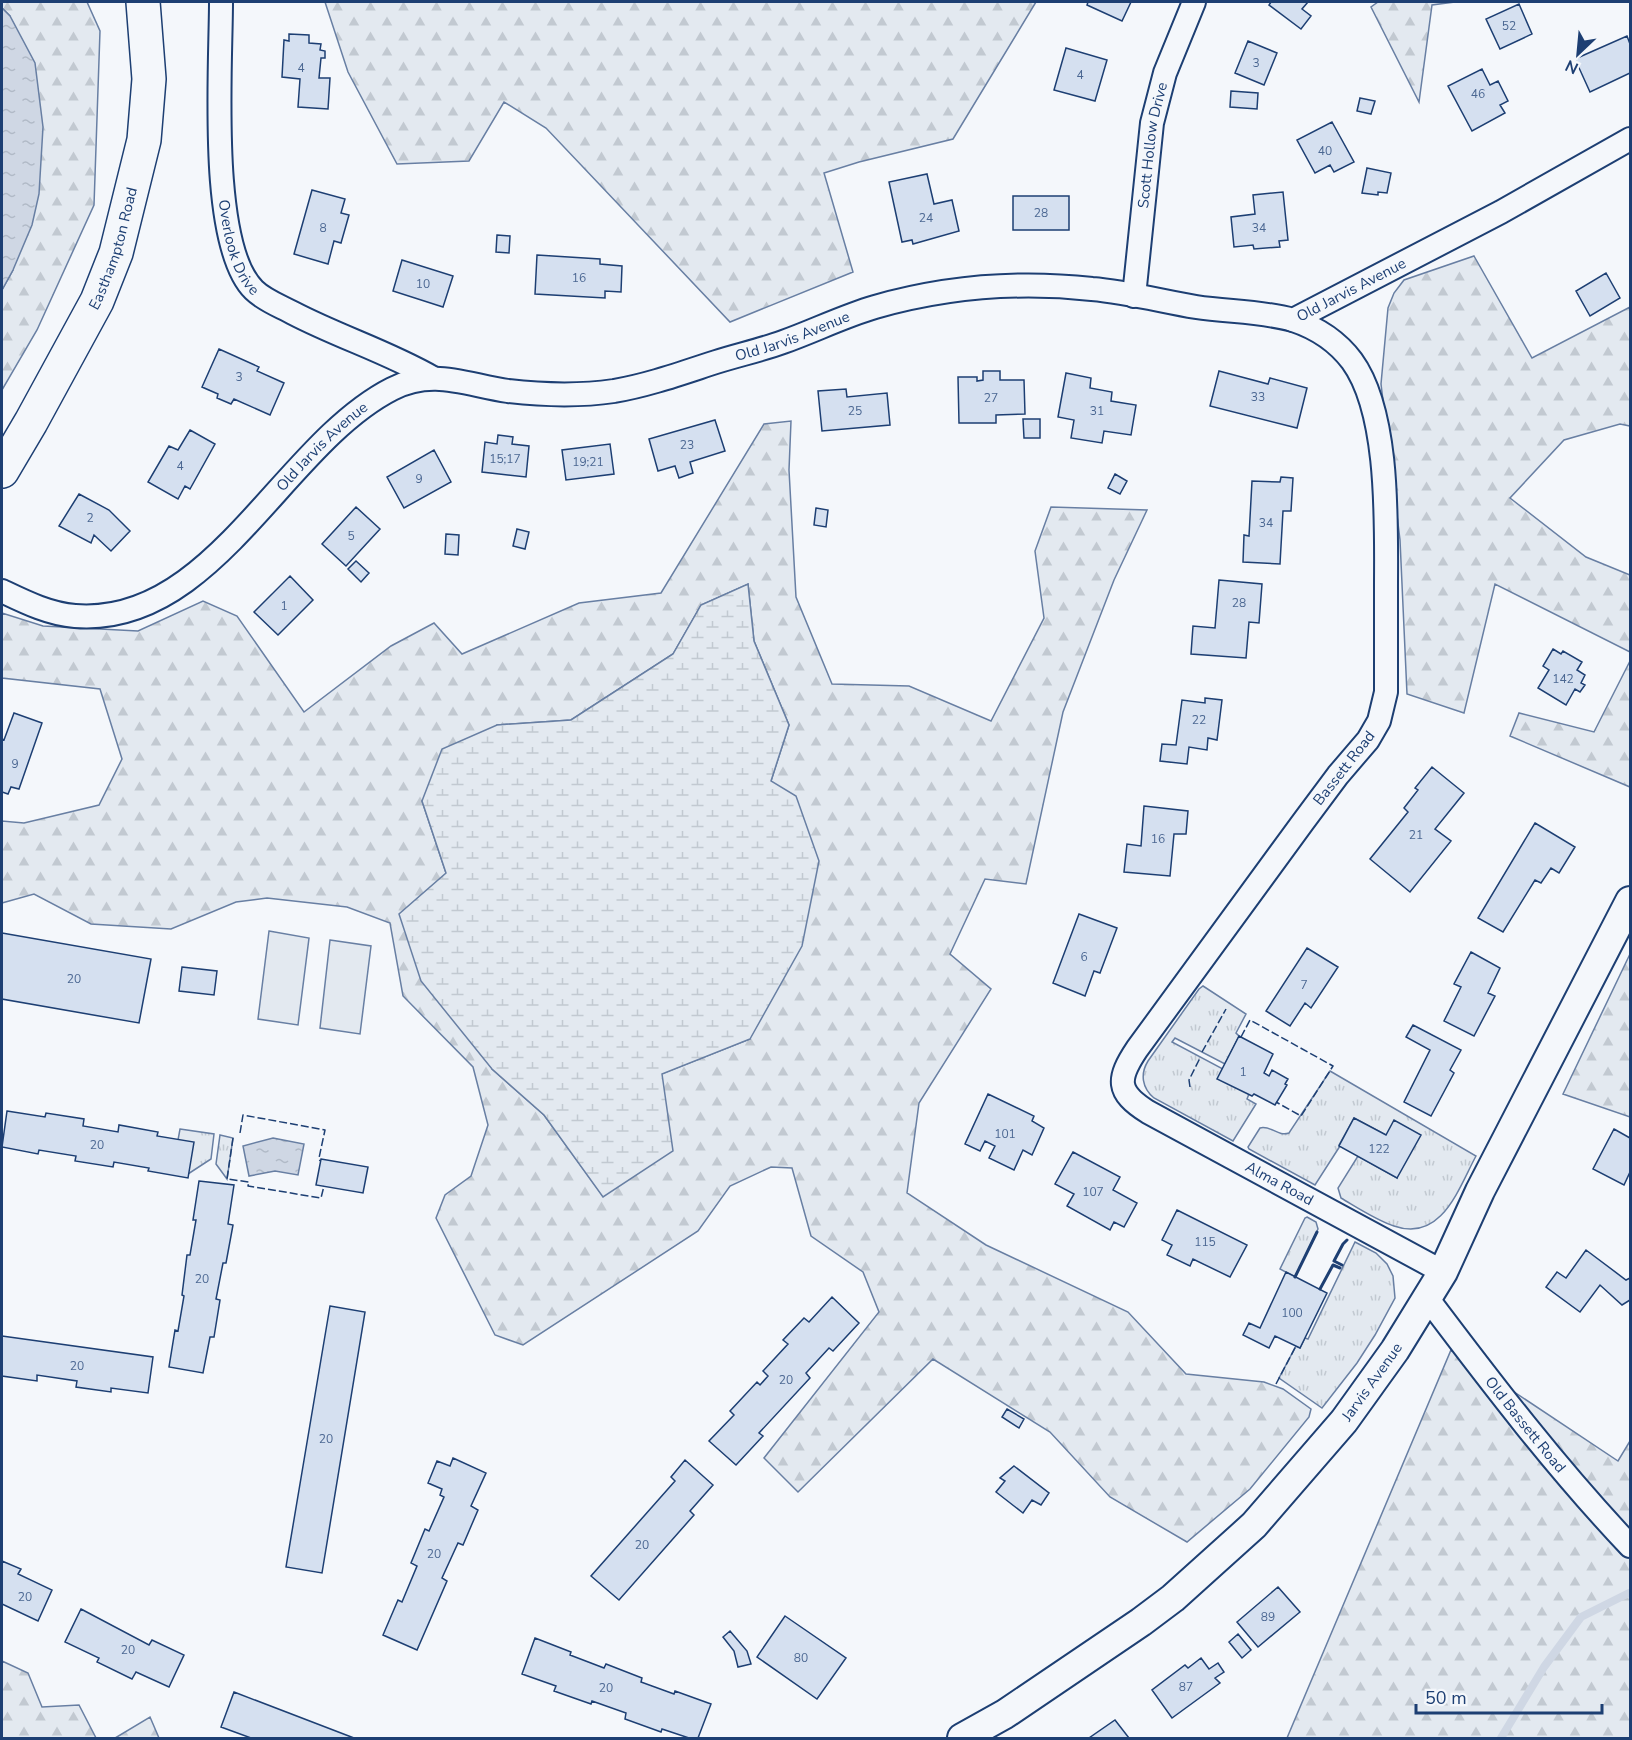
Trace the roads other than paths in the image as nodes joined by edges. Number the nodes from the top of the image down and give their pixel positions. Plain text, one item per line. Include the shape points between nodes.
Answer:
1 (143, 2) edge
2 (221, 2) edge
3 (1194, 2) edge
4 (1630, 139) edge
5 (1134, 296) junction
6 (1293, 320) junction
7 (433, 378) junction
8 (2, 471) edge
9 (2, 591) edge
10 (1630, 901) edge
11 (1124, 1087) joint
12 (1443, 1272) junction
13 (1428, 1299) junction
14 (1630, 1546) edge
15 (962, 1738) edge

1 - 8 main road, Easthampton Road via 149,79 144,140 116,253 97,301
2 - 7 street, Overlook Drive via 220,162 236,263 253,290 265,298
3 - 5 street, Scott Hollow Drive via 1165,74 1152,123
4 - 6 street, Old Jarvis Avenue via 1501,212
5 - 6 street, Old Jarvis Avenue via 1218,310 1261,312
5 - 7 street, Old Jarvis Avenue via 1095,289 1020,285 925,295 870,308 779,344 686,373 613,391 519,392
6 - 11 street, Bassett Road via 1317,329 1353,362 1374,417 1387,526 1386,692 1382,711 1368,740 1137,1049 1124,1073
7 - 9 street, Old Jarvis Avenue via 408,381 358,410 210,560 156,600 107,615 74,616 55,613
10 - 12 street, Jarvis Avenue via 1480,1191
11 - 12 street, Alma Road via 1129,1099 1148,1112
12 - 13 street, Jarvis Avenue
13 - 14 street, Old Bassett Road via 1585,1498
13 - 15 street, Jarvis Avenue via 1344,1421 1254,1525 1141,1622

